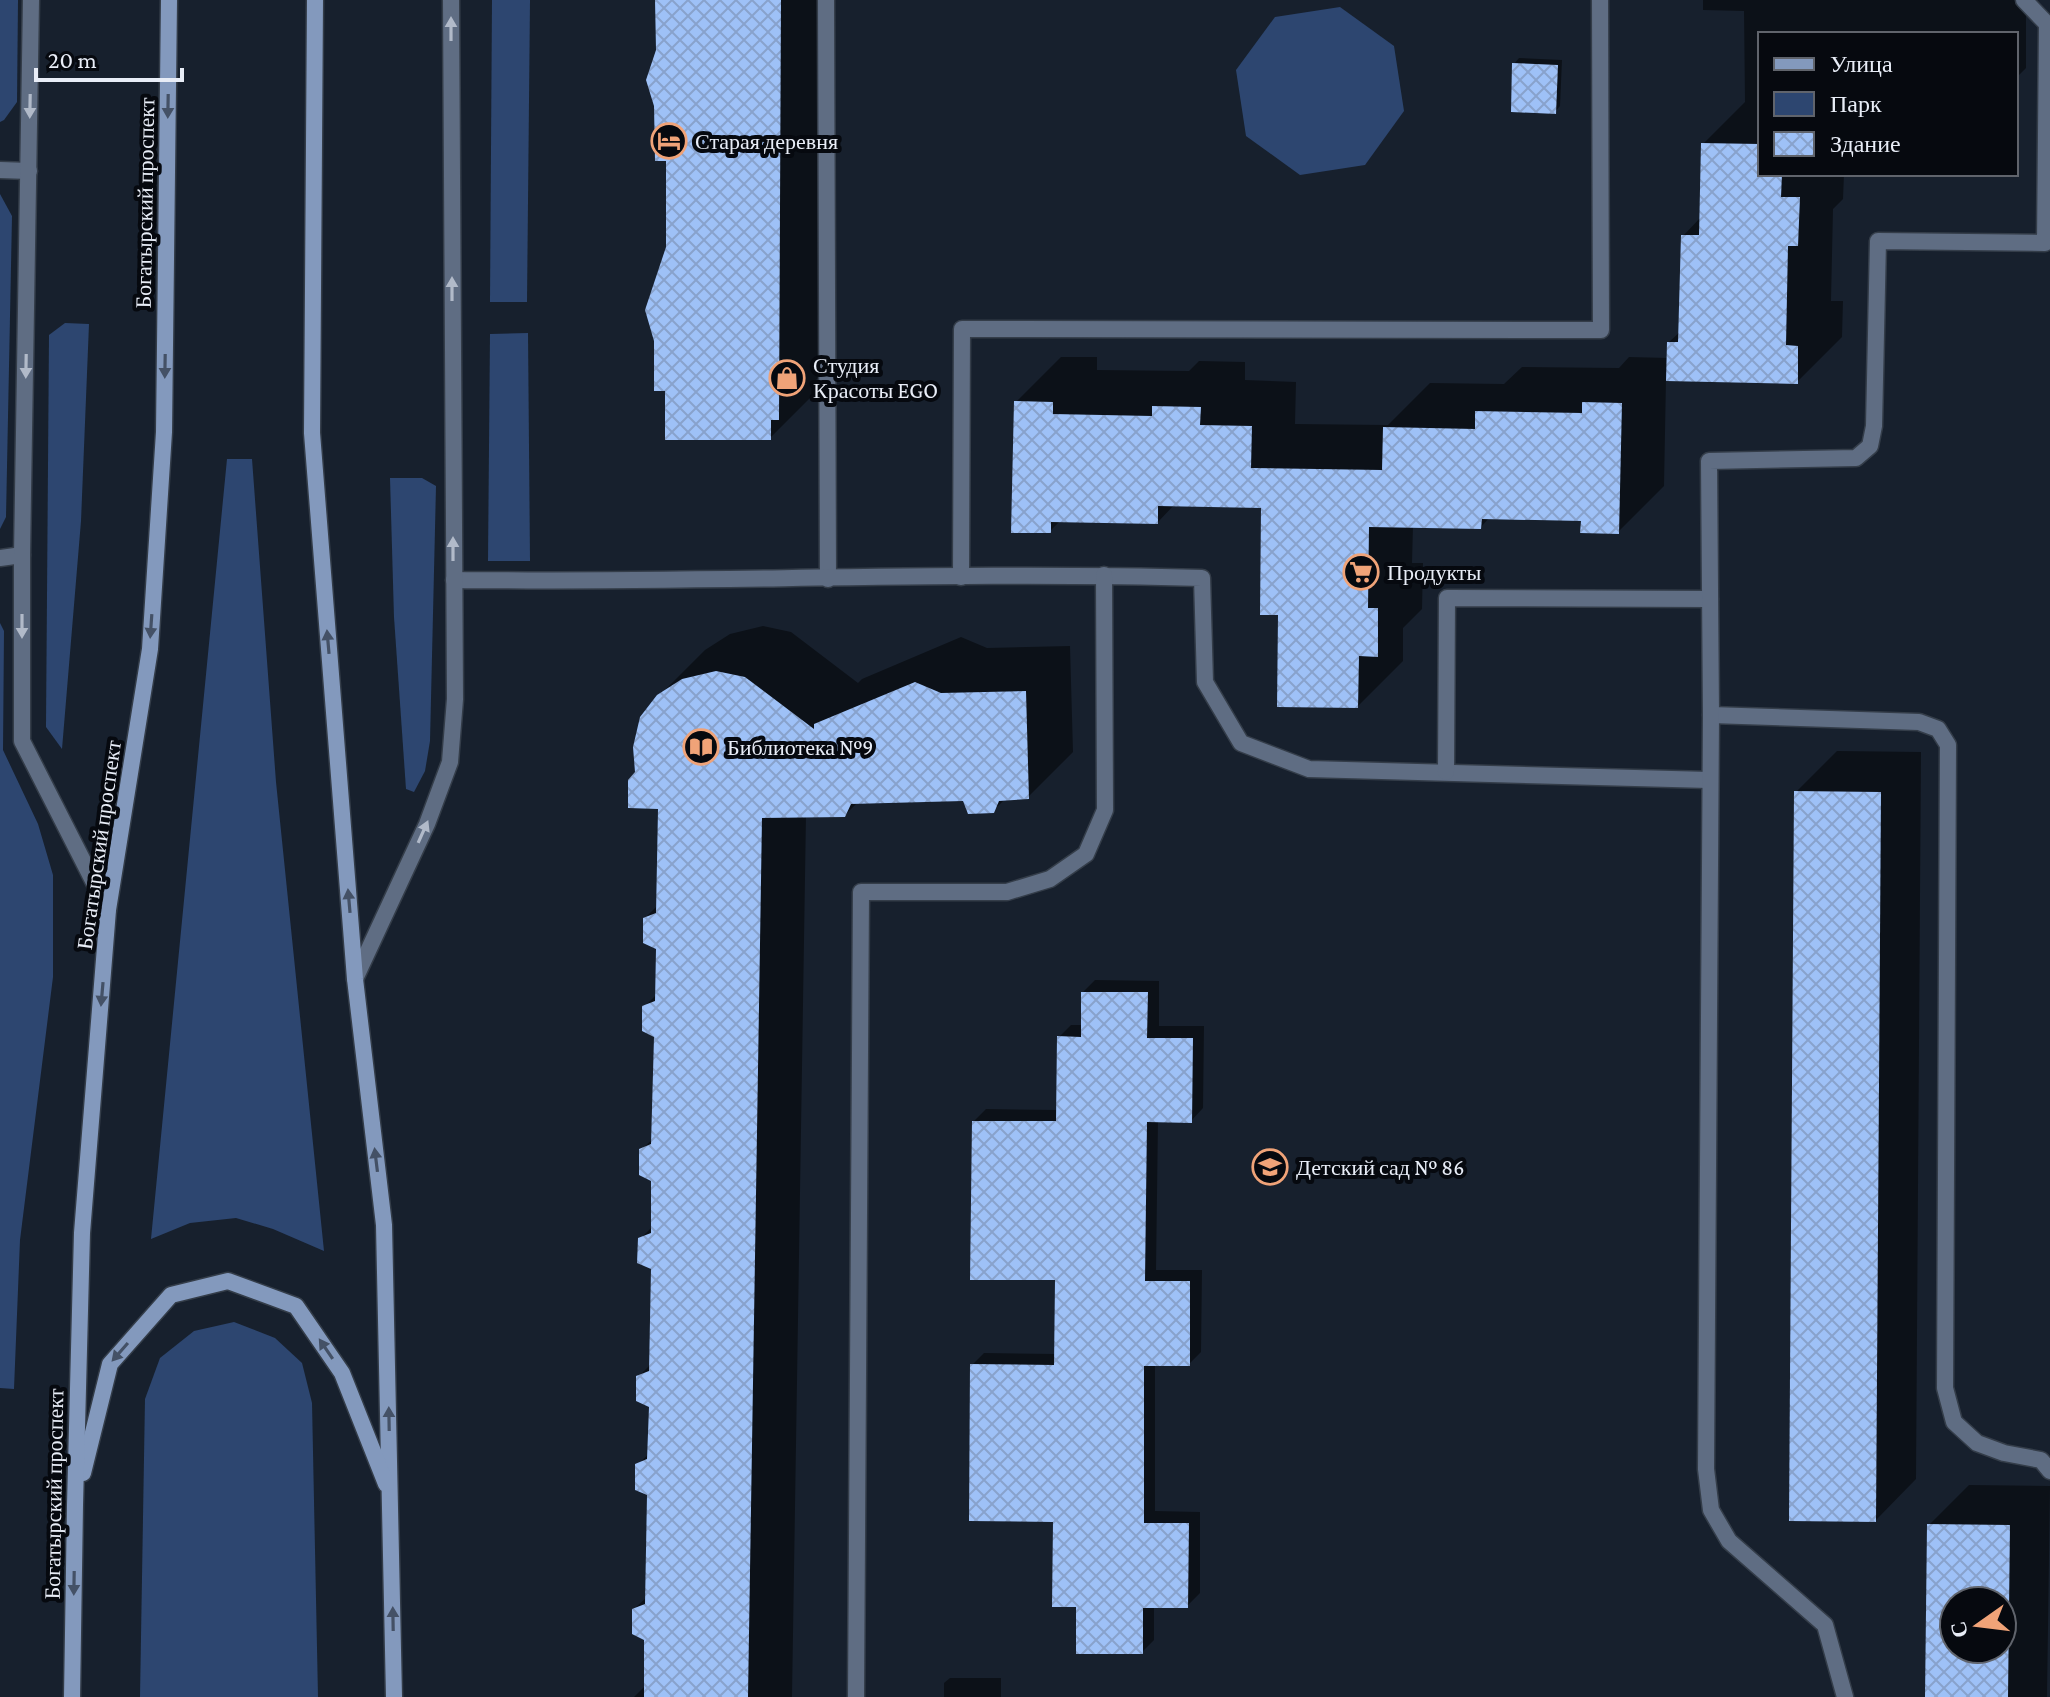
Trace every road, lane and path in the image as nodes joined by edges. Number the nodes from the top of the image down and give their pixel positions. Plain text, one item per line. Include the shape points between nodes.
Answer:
1 (31, 0) edge
2 (169, 0) edge
3 (315, 0) edge
4 (451, 0) edge
5 (826, 0) edge
6 (1600, 0) edge
7 (2024, 0) edge
8 (0, 170) edge
9 (29, 171) junction
10 (2048, 243) edge
11 (22, 555) junction
12 (0, 558) edge
13 (1104, 575) junction
14 (961, 577) junction
15 (828, 579) junction
16 (454, 580) junction
17 (1710, 599) junction
18 (1711, 715) junction
19 (1446, 772) junction
20 (1709, 780) junction
21 (108, 910) junction
22 (355, 979) junction
23 (2050, 1471) edge
24 (391, 1497) junction
25 (75, 1505) junction
26 (72, 1697) edge
27 (394, 1697) edge
28 (856, 1697) edge
29 (1845, 1697) edge

1 -> 9 street
2 -> 21 main road, Богатырский проспект via 164,432 150,649
22 -> 3 main road via 312,433
16 -> 4 street
5 - 15 street
6 - 14 street via 1601,330 962,329
7 - 10 street via 2047,24
8 - 9 street
9 -> 11 street
10 - 17 street via 1878,241 1870,446 1856,458 1709,461
11 - 12 street
11 -> 21 street via 22,741
13 - 14 street
13 - 19 street via 1202,578 1205,682 1241,743 1309,769
13 - 28 street via 1105,810 1086,854 1050,879 1007,892 861,892
14 - 15 street
15 - 16 street
22 -> 16 street via 450,762
17 - 18 street
17 - 19 street via 1447,598
18 - 20 street
18 - 23 street via 1919,722 1938,729 1948,745 1945,1388 1954,1422 1977,1443 2041,1460
19 - 20 street
20 - 29 street via 1706,1469 1711,1510 1729,1541 1825,1625
21 -> 25 main road, Богатырский проспект via 82,1233
24 -> 22 main road via 384,1225
24 -> 25 main road via 342,1373 296,1306 228,1281 171,1295 110,1364
27 -> 24 main road
25 -> 26 main road, Богатырский проспект

